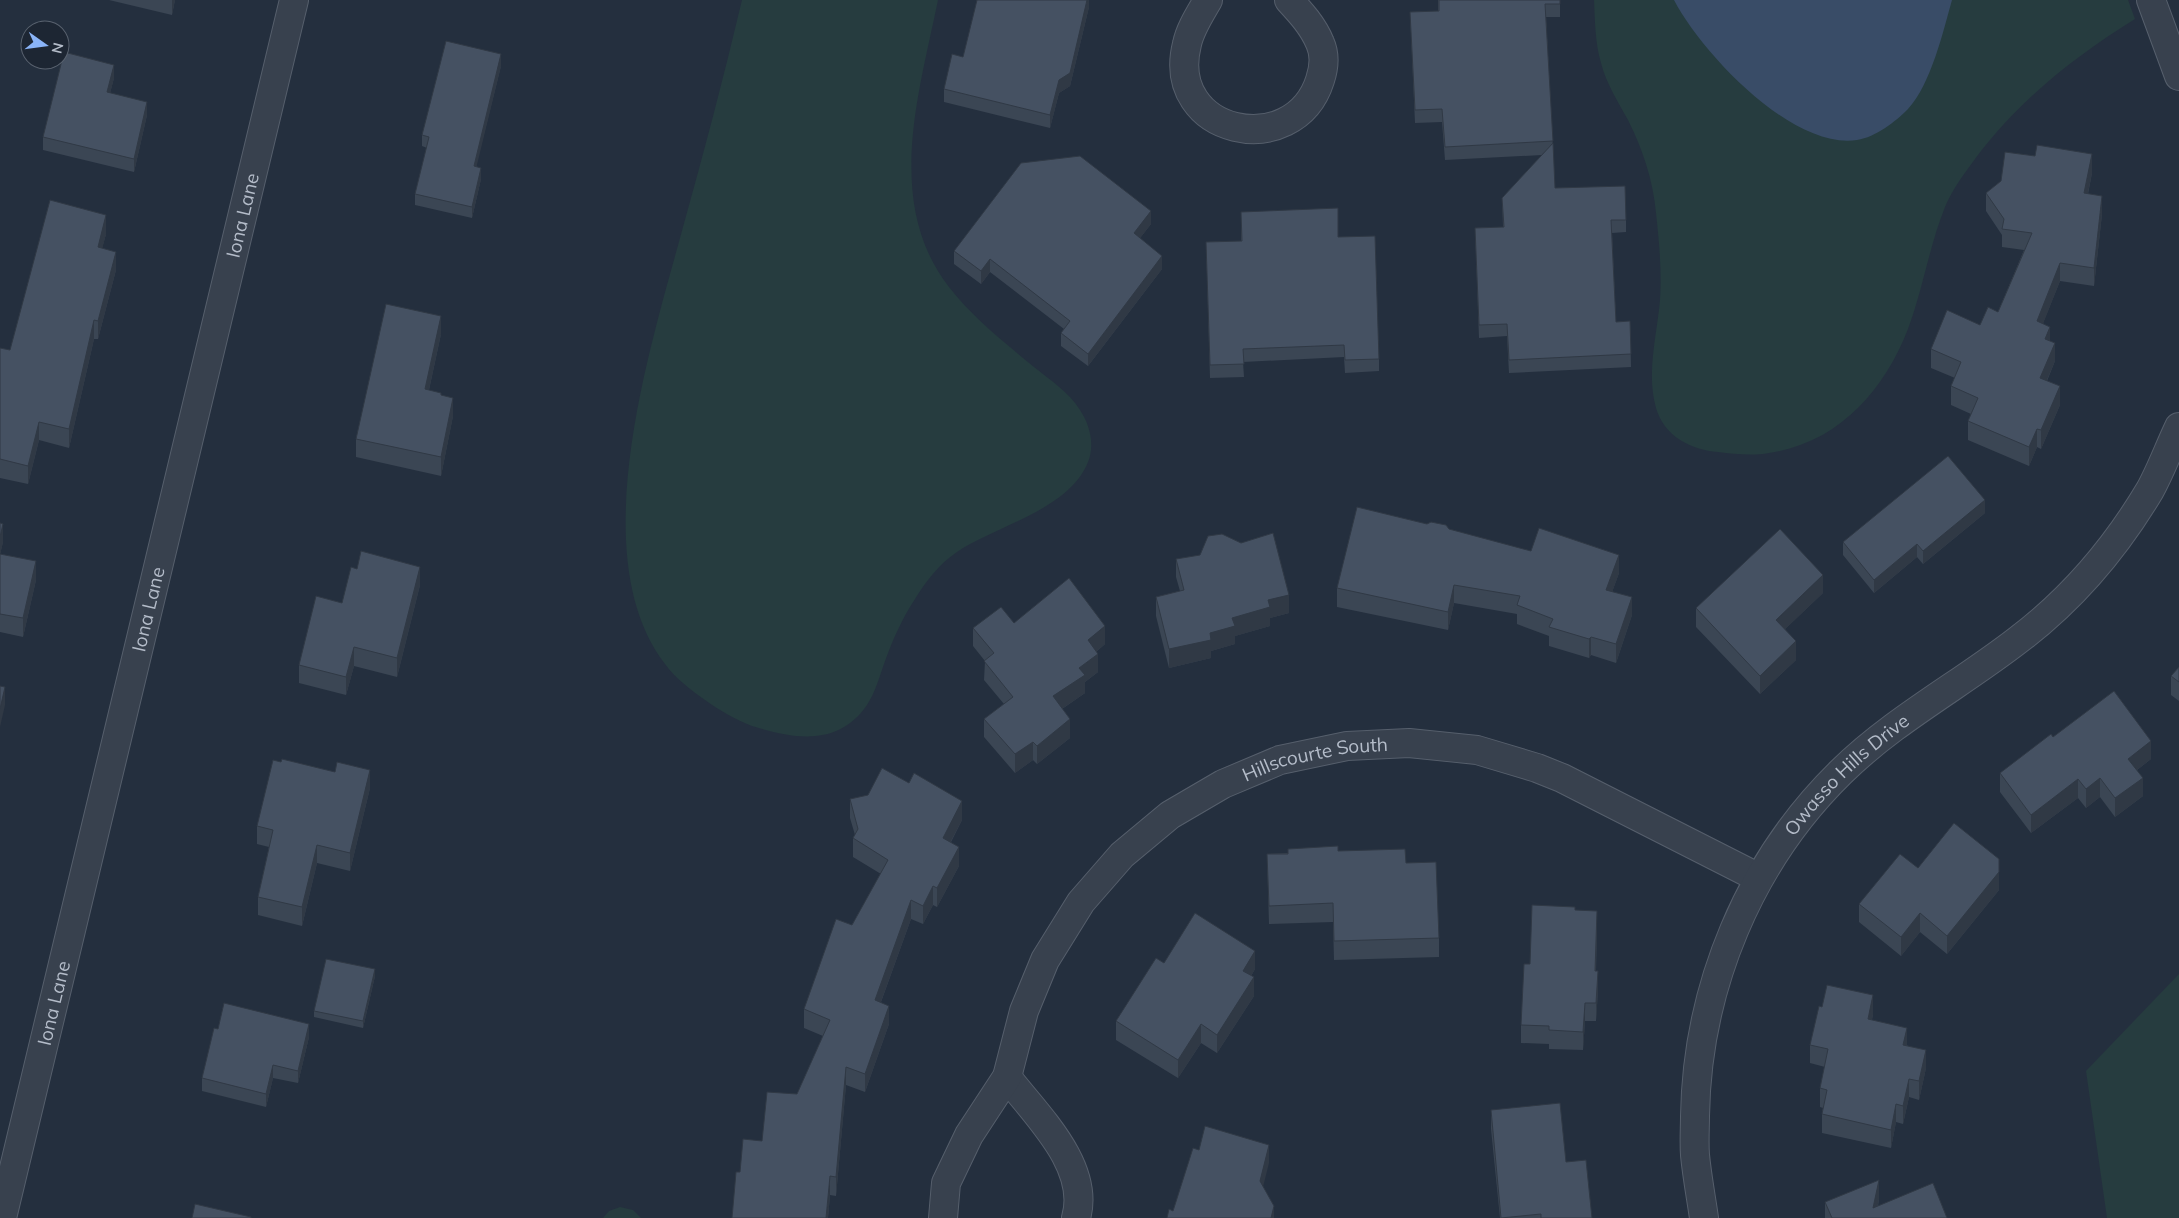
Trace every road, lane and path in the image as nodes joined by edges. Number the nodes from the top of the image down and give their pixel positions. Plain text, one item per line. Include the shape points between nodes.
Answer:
1 (294, 0) edge
2 (1208, 0) edge
3 (1289, 0) edge
4 (2151, 0) edge
5 (2179, 76) edge
6 (2179, 427) edge
7 (1759, 878) junction
8 (1007, 1078) junction
9 (2, 1218) edge
10 (943, 1218) edge
11 (1076, 1218) edge
12 (1704, 1218) edge

1 - 9 street, Iona Lane
2 - 3 street via 1187,42 1183,71 1186,85 1191,96 1210,117 1234,128 1256,130 1276,126 1305,107 1321,76 1321,45 1310,24
4 - 5 street
6 - 7 street, Owasso Hills Drive via 2140,505 2113,546 2068,597 2019,640 1905,719 1841,772 1793,826
7 - 8 street, Hillscourte South via 1562,778 1477,750 1409,743 1356,745 1280,760 1222,784 1170,815 1122,855 1081,902 1042,969 1024,1011
7 - 12 street, Owasso Hills Drive via 1722,960 1703,1026 1695,1085 1695,1153
8 - 10 street, Hillscourte South via 969,1134 946,1183
8 - 11 street via 1065,1152 1076,1179

